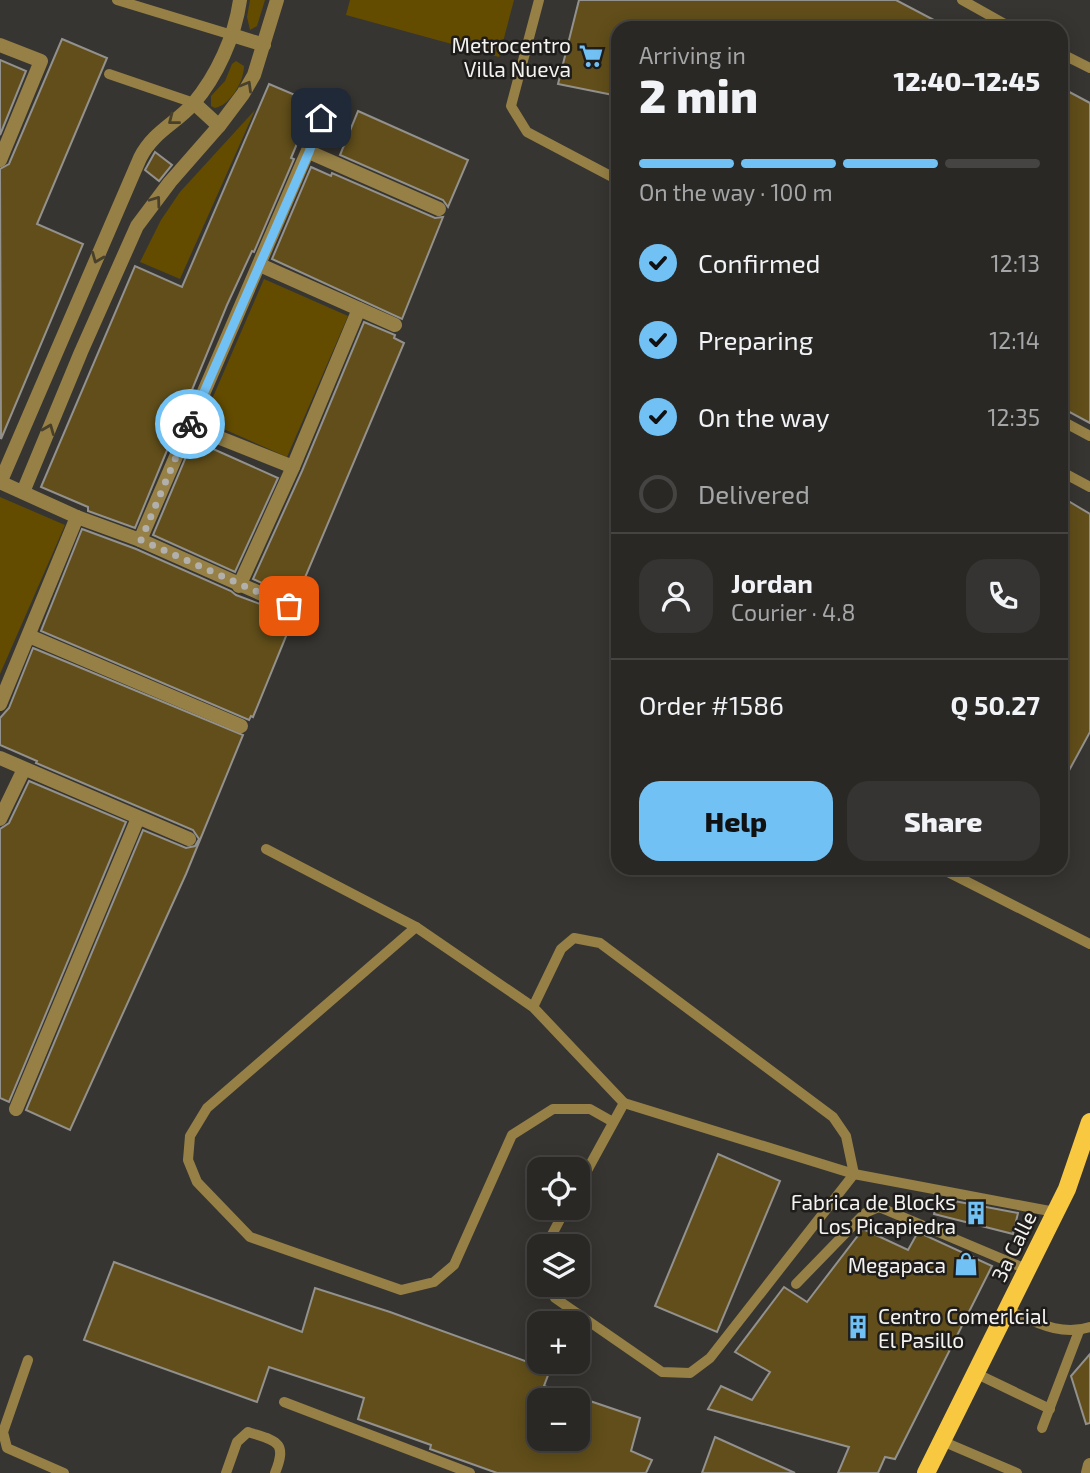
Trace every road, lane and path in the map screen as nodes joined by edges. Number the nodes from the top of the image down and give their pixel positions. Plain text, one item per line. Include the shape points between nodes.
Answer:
1 (117, 0) edge
2 (240, 0) edge
3 (277, 0) edge
4 (539, 0) edge
5 (962, 0) edge
6 (133, 2) edge
7 (1000, 21) edge
8 (232, 35) junction
9 (0, 45) edge
10 (264, 45) junction
11 (1068, 57) edge
12 (1090, 68) edge
13 (109, 74) dead end
14 (194, 103) junction
15 (321, 118) dead end
16 (219, 126) junction
17 (309, 152) junction
18 (0, 160) edge
19 (611, 176) edge
20 (439, 209) dead end
21 (115, 215) junction
22 (137, 226) junction
23 (260, 265) junction
24 (359, 309) junction
25 (395, 325) dead end
26 (61, 345) junction
27 (80, 352) junction
28 (1068, 424) edge
29 (190, 426) junction
30 (1090, 436) edge
31 (293, 467) junction
32 (1068, 475) edge
33 (0, 482) edge
34 (1090, 486) edge
35 (23, 492) junction
36 (77, 517) junction
37 (141, 540) junction
38 (239, 586) junction
39 (289, 606) dead end
40 (29, 636) junction
41 (0, 704) edge
42 (241, 726) dead end
43 (0, 758) edge
44 (24, 769) junction
45 (138, 818) junction
46 (0, 819) edge
47 (189, 839) dead end
48 (266, 849) dead end
49 (954, 875) edge
50 (416, 927) junction
51 (1090, 944) edge
52 (533, 1007) junction
53 (624, 1103) junction
54 (16, 1109) dead end
55 (612, 1122) junction
56 (1090, 1122) edge
57 (1090, 1161) edge
58 (590, 1164) edge
59 (854, 1174) junction
60 (1067, 1189) junction
61 (1055, 1212) junction
62 (1026, 1269) junction
63 (796, 1284) dead end
64 (555, 1297) edge
65 (1007, 1310) junction
66 (1085, 1329) edge
67 (28, 1360) dead end
68 (975, 1373) junction
69 (284, 1402) dead end
70 (1050, 1409) junction
71 (1042, 1428) dead end
72 (942, 1441) junction
73 (1090, 1465) edge
74 (64, 1473) edge
75 (226, 1473) edge
76 (275, 1473) edge
77 (470, 1473) edge
78 (926, 1473) edge
79 (1017, 1473) edge
80 (1088, 1473) edge

1 - 6 lane
2 - 8 street
3 - 10 street
4 - 19 lane via 511,106 527,132
5 - 7 lane
6 - 8 lane
8 - 10 street
8 - 14 street
9 - 18 street via 41,61
16 -> 10 street via 254,75
11 - 12 lane
13 - 14 lane
14 - 16 street
14 -> 21 street via 144,150
15 - 17 street
22 -> 16 street
17 - 20 street
17 - 23 street
21 - 22 street
21 -> 26 street
22 - 27 street
23 - 24 street
23 - 29 street
24 - 25 street
24 - 31 street
26 - 27 street
26 - 33 street
35 -> 27 street
28 - 30 lane
29 - 31 street
29 - 37 street
31 - 38 street
32 - 34 lane
33 - 35 street
35 - 36 street
36 - 37 street
36 - 40 street
37 - 38 street
38 - 39 street
40 - 41 street
40 - 42 street
43 - 44 street
44 - 45 street
44 - 46 street
45 - 47 street
45 - 54 street
48 - 50 lane
49 - 51 lane
50 - 52 lane
50 - 55 lane via 207,1108 190,1136 188,1160 197,1182 250,1237 401,1290 434,1282 454,1265 512,1135 553,1109 590,1109
52 - 53 lane
52 - 59 lane via 561,949 574,938 600,943 833,1116 846,1136
53 - 55 lane
53 - 59 lane
55 - 58 lane
56 - 60 main road, 3a Calle
57 - 60 main road, 3a Calle
59 - 61 lane
59 - 64 lane via 710,1357 690,1373 662,1372
60 - 61 main road, 3a Calle
61 - 62 main road, 3a Calle
62 - 63 lane via 878,1207 865,1213
62 - 65 main road, 3a Calle
65 - 66 lane via 1056,1331
65 - 68 main road, 3a Calle
66 - 70 lane
67 - 74 lane via 3,1432 7,1448
68 - 70 lane
68 - 72 main road, 3a Calle
69 - 77 lane
70 - 71 lane
72 - 78 main road, 3a Calle
72 - 79 lane
73 - 80 street
75 - 76 lane via 237,1442 248,1432 274,1440 279,1447 282,1457

